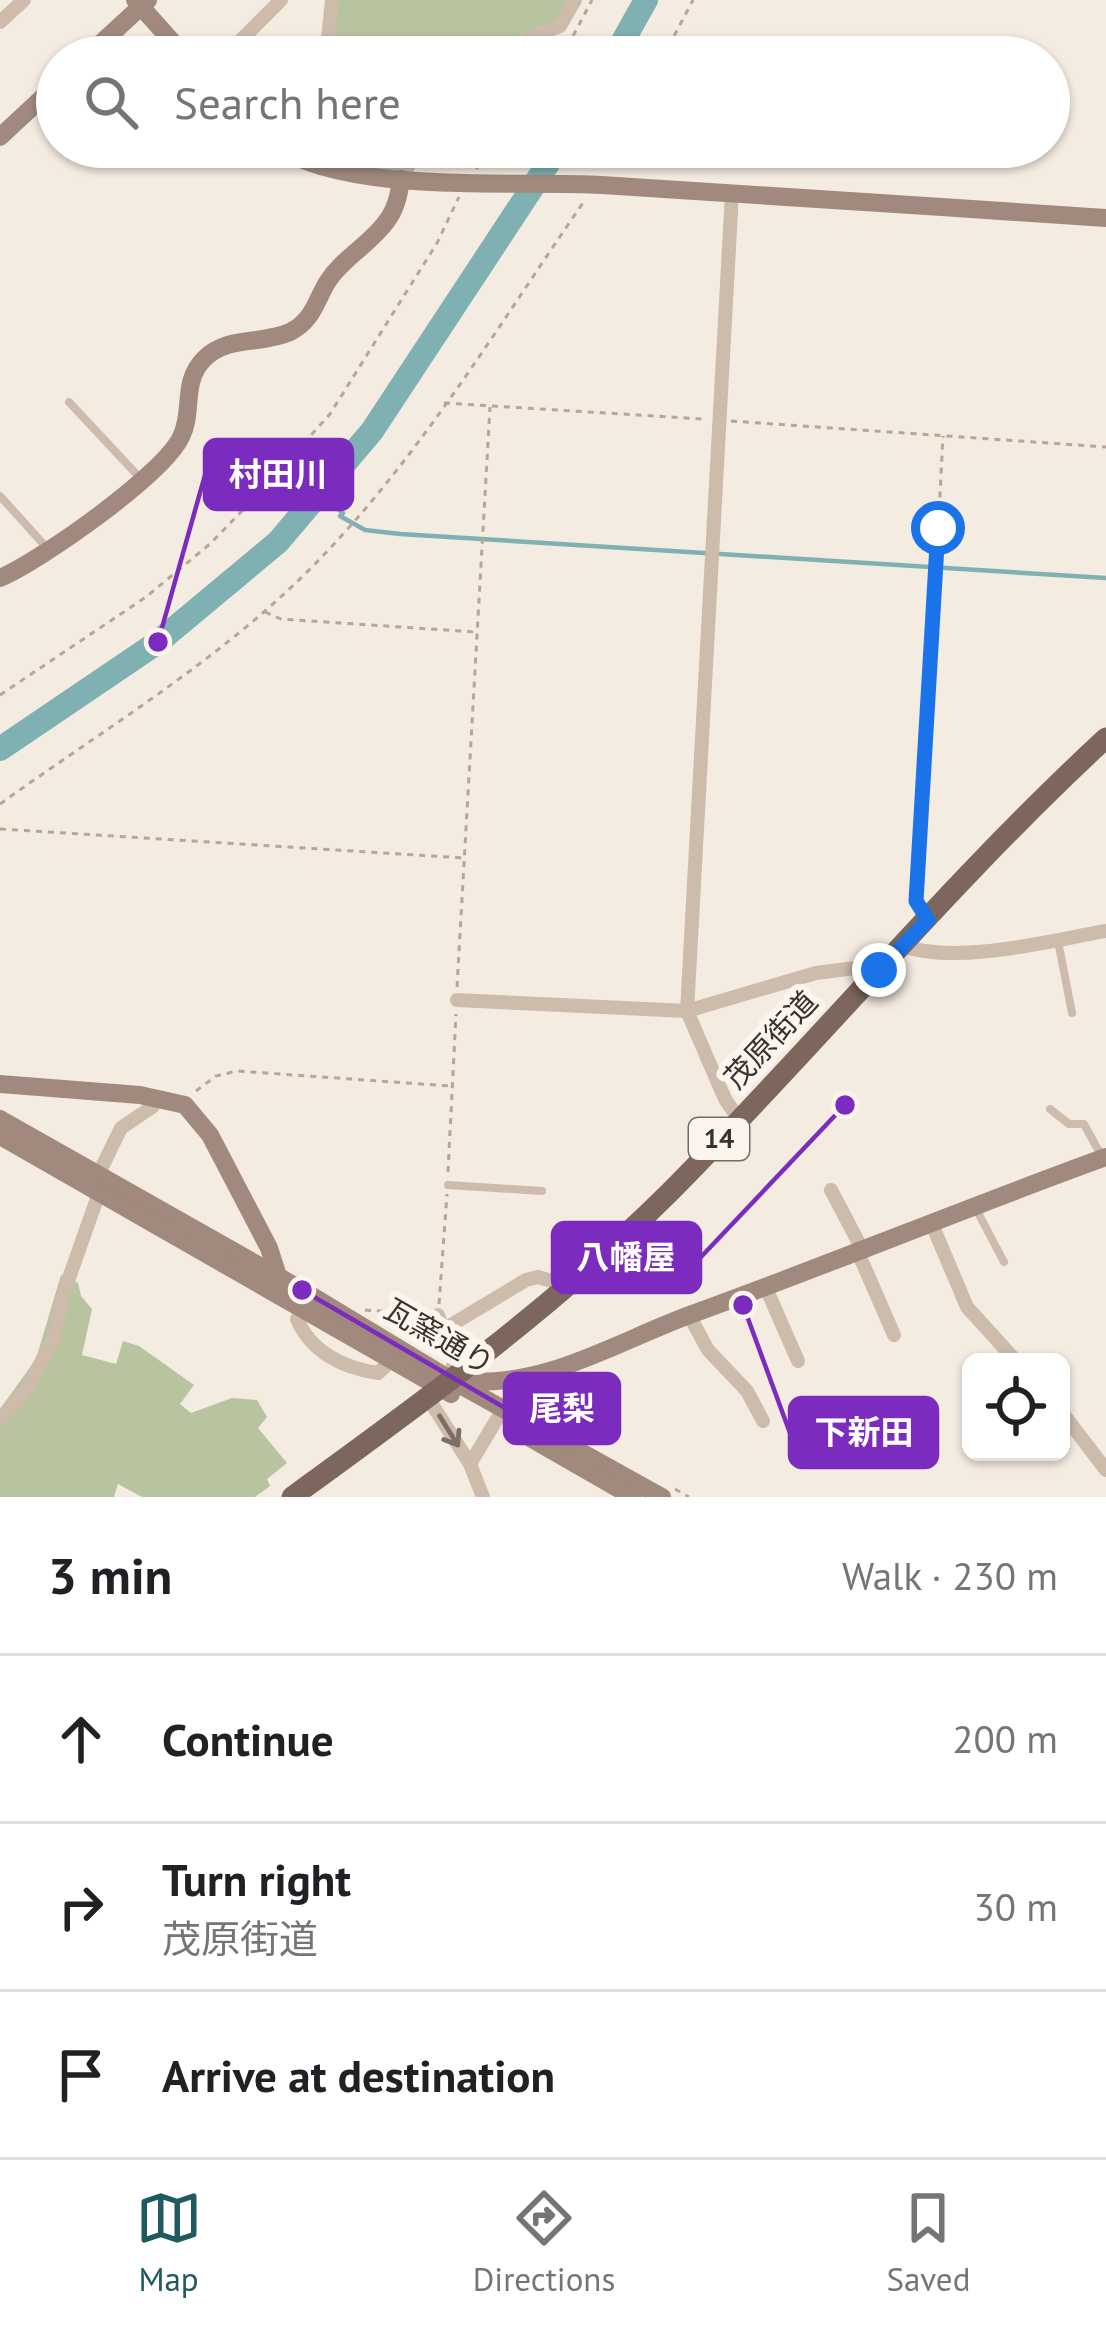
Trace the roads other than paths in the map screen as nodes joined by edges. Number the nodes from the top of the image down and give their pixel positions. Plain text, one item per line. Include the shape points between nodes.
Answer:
1 (24, 0) edge
2 (280, 0) edge
3 (332, 0) edge
4 (575, 0) edge
5 (141, 2) edge
6 (0, 22) edge
7 (107, 36) edge
8 (169, 36) edge
9 (245, 36) edge
10 (328, 36) edge
11 (535, 36) edge
12 (36, 104) edge
13 (0, 137) edge
14 (338, 168) edge
15 (407, 168) edge
16 (401, 179) junction
17 (732, 194) junction
18 (1106, 218) edge
19 (70, 402) dead end
20 (141, 479) junction
21 (0, 496) edge
22 (49, 550) junction
23 (0, 578) edge
24 (1106, 738) edge
25 (1106, 931) edge
26 (1058, 939) junction
27 (903, 946) junction
28 (879, 970) junction
29 (457, 1000) road end
30 (687, 1011) junction
31 (1072, 1013) dead end
32 (0, 1084) edge
33 (158, 1098) junction
34 (1050, 1109) dead end
35 (738, 1118) junction
36 (0, 1119) edge
37 (0, 1136) edge
38 (1104, 1157) edge
39 (99, 1183) junction
40 (448, 1185) road end
41 (831, 1190) dead end
42 (542, 1191) dead end
43 (974, 1206) junction
44 (931, 1222) junction
45 (860, 1250) junction
46 (1004, 1262) dead end
47 (278, 1276) junction
48 (569, 1286) junction
49 (766, 1288) junction
50 (438, 1315) road end
51 (689, 1315) junction
52 (441, 1331) junction
53 (894, 1335) dead end
54 (1009, 1353) edge
55 (798, 1361) dead end
56 (440, 1389) junction
57 (496, 1419) junction
58 (0, 1420) edge
59 (764, 1421) dead end
60 (1070, 1423) edge
61 (470, 1464) junction
62 (1106, 1470) edge
63 (292, 1497) edge
64 (483, 1497) edge
65 (633, 1497) edge
66 (662, 1497) edge

1 - 6 street
2 - 9 street
3 - 10 street
4 - 11 street via 560,26
5 - 7 street
5 - 8 street
12 - 13 street
14 - 16 street
15 - 16 street
16 - 17 street
16 - 20 street via 386,223 326,283 300,325 204,359 190,381 182,436
17 - 18 street
17 - 30 street
19 - 20 lane
20 - 22 street
21 - 22 lane
22 - 23 street
24 - 27 main road, 茂原街道 / 14
25 - 26 street
26 - 27 street via 959,952
26 - 31 lane
27 - 28 main road, 茂原街道 / 14
28 - 30 street via 816,973
28 - 35 main road, 茂原街道 / 14
29 - 30 street
30 - 35 street
32 - 33 street
33 - 39 street via 121,1128
33 - 47 street via 184,1105 210,1135
34 - 38 lane via 1069,1124 1084,1124
35 - 48 main road, 茂原街道 / 14
36 - 39 street, 瓦窯通り
37 - 39 street, 瓦窯通り
38 - 43 street
39 - 47 street, 瓦窯通り
39 - 56 street, 瓦窯通り
39 - 58 street via 53,1340
40 - 42 lane
41 - 45 street
43 - 44 street
43 - 46 lane
44 - 45 street
44 - 54 street via 967,1307
45 - 49 street
45 - 53 street
47 - 56 street, 瓦窯通り
48 - 52 street via 526,1280
48 - 56 main road, 茂原街道 / 14
49 - 51 street
49 - 55 street
50 - 52 street
51 - 56 street via 549,1372
51 - 59 street
52 - 56 street via 454,1360
56 - 57 street, 瓦窯通り
56 -> 61 street
56 - 63 main road, 茂原街道 / 14
56 - 66 street, 瓦窯通り
57 - 61 street
57 - 65 street, 瓦窯通り
60 - 62 street
61 - 64 street

